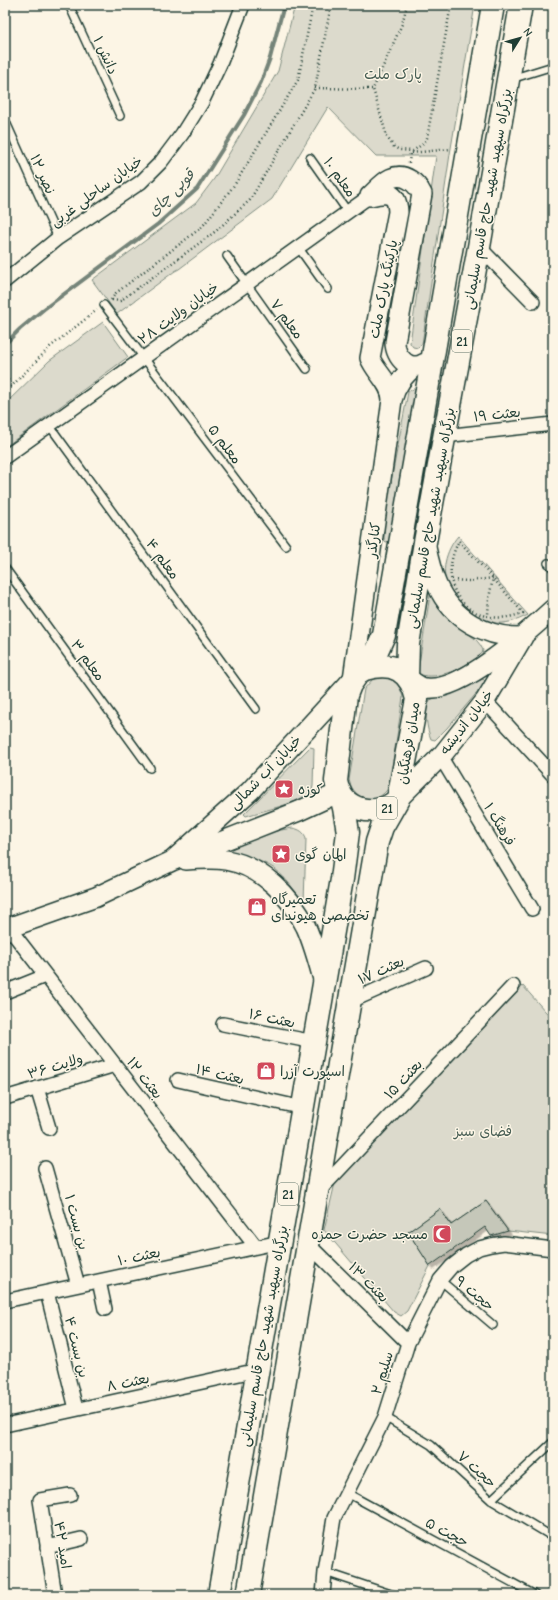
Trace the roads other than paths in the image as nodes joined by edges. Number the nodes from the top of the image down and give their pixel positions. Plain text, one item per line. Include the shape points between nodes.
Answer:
1 (69, 5) edge
2 (242, 5) edge
3 (493, 5) edge
4 (521, 5) edge
5 (553, 66) edge
6 (508, 80) junction
7 (120, 116) dead end
8 (5, 120) edge
9 (310, 158) dead end
10 (370, 196) junction
11 (348, 212) junction
12 (58, 238) junction
13 (298, 247) junction
14 (479, 247) junction
15 (226, 256) dead end
16 (5, 281) edge
17 (246, 284) junction
18 (328, 289) dead end
19 (533, 302) dead end
20 (104, 304) road end
21 (434, 350) junction
22 (398, 356) junction
23 (143, 358) junction
24 (415, 366) junction
25 (307, 368) dead end
26 (376, 370) junction
27 (392, 400) junction
28 (553, 424) edge
29 (49, 425) junction
30 (444, 436) junction
31 (5, 457) edge
32 (425, 542) junction
33 (286, 546) dead end
34 (5, 568) edge
35 (553, 609) edge
36 (523, 637) junction
37 (359, 674) junction
38 (408, 678) junction
39 (485, 701) junction
40 (256, 709) dead end
41 (440, 756) junction
42 (150, 768) dead end
43 (553, 774) edge
44 (340, 792) junction
45 (398, 799) junction
46 (172, 861) junction
47 (532, 909) dead end
48 (6, 927) edge
49 (426, 968) dead end
50 (45, 976) junction
51 (324, 983) junction
52 (514, 986) dead end
53 (5, 992) edge
54 (349, 1002) junction
55 (223, 1024) dead end
56 (314, 1042) junction
57 (115, 1065) junction
58 (178, 1080) dead end
59 (37, 1088) junction
60 (5, 1098) edge
61 (303, 1108) junction
62 (49, 1128) dead end
63 (45, 1168) dead end
64 (316, 1194) junction
65 (280, 1242) junction
66 (308, 1244) junction
67 (256, 1247) junction
68 (553, 1249) edge
69 (440, 1280) junction
70 (99, 1281) junction
71 (78, 1285) junction
72 (47, 1292) junction
73 (5, 1301) edge
74 (105, 1309) dead end
75 (493, 1325) dead end
76 (408, 1343) junction
77 (258, 1370) junction
78 (76, 1409) junction
79 (385, 1417) junction
80 (5, 1424) edge
81 (553, 1442) edge
82 (347, 1493) junction
83 (70, 1495) dead end
84 (491, 1500) junction
85 (553, 1537) edge
86 (81, 1540) dead end
87 (47, 1547) junction
88 (325, 1572) junction
89 (55, 1595) edge
90 (219, 1595) edge
91 (248, 1595) edge
92 (323, 1595) edge
93 (394, 1595) edge
94 (535, 1595) edge

1 - 7 lane, دانش ۱
2 - 12 street, خیابان ساحلی غربی via 220,64 202,102 161,162 141,182
3 - 21 highway, بزرگراه سپهبد شهید حاج قاسم سلیمانی / 21
4 - 6 highway, بزرگراه سپهبد شهید حاج قاسم سلیمانی / 21
5 - 6 lane
6 - 14 highway, بزرگراه سپهبد شهید حاج قاسم سلیمانی / 21
8 - 12 lane, نصر ۱۲
9 - 11 lane, معلم ۱۰
10 - 11 street, خیابان ولایت ۲۸
10 - 22 main road, پارکینگ پارک ملت via 386,181 397,176 412,181 422,194 395,342
10 - 26 main road, پارکینگ پارک ملت via 390,194 396,202 398,212 370,358
11 - 13 street, خیابان ولایت ۲۸
12 - 16 street, خیابان ساحلی غربی
13 - 17 street, خیابان ولایت ۲۸
13 - 18 lane
14 - 19 street
14 - 30 highway, بزرگراه سپهبد شهید حاج قاسم سلیمانی / 21
15 - 17 lane, معلم ۷
17 - 23 street, خیابان ولایت ۲۸
17 - 25 lane, معلم ۷
20 - 23 lane, معلم ۵
21 - 24 main road via 425,363
21 - 37 highway, بزرگراه سپهبد شهید حاج قاسم سلیمانی / 21 via 384,635 375,655
22 - 24 main road
22 - 26 main road via 396,366 391,372 382,374
23 - 29 street, خیابان ولایت ۲۸
23 - 33 lane, معلم ۵
24 - 27 main road, کنارگذر via 396,387
26 - 27 main road, پارکینگ پارک ملت via 390,390
27 - 37 main road, کنارگذر
28 - 30 street, بعثت ۱۹
29 - 31 street, خیابان ولایت ۲۸
29 - 40 lane, معلم ۴
30 - 32 highway, بزرگراه سپهبد شهید حاج قاسم سلیمانی / 21
32 - 36 main road via 436,584 446,601 459,615 474,626 492,634
32 - 38 highway, بزرگراه سپهبد شهید حاج قاسم سلیمانی / 21 via 408,644
34 - 42 lane, معلم ۳
35 - 36 main road, خیابان اندیشه
36 - 38 main road, خیابان اندیشه via 462,679 452,683 426,688
36 - 39 main road, خیابان اندیشه
37 - 38 highway via 378,665 398,670
37 - 44 highway, 21 via 346,696 336,782
37 - 46 main road, خیابان آب شمالی via 250,791
38 - 45 highway, میدان فرهنگیان / 21 via 417,698
39 - 41 main road, خیابان اندیشه
39 - 43 street
41 - 45 main road, خیابان اندیشه
41 - 47 street, فرهنگ ۱
44 - 45 highway, میدان فرهنگیان / 21 via 353,806 369,811 386,808
44 - 46 main road, خیابان آب شمالی
44 - 51 highway, بزرگراه سپهبد شهید حاج قاسم سلیمانی / 21 via 348,832
45 - 54 highway, بزرگراه سپهبد شهید حاج قاسم سلیمانی / 21 via 376,842
46 - 48 main road, خیابان آب شمالی via 96,897
46 - 51 main road via 226,860 243,865 273,884 306,927
48 - 50 street, بعثت ۱۲
49 - 54 street, بعثت ۱۷
50 - 53 street
50 - 57 street, بعثت ۱۲
51 - 56 highway, بزرگراه سپهبد شهید حاج قاسم سلیمانی / 21
52 - 64 street, بعثت ۱۵
54 - 64 highway, بزرگراه سپهبد شهید حاج قاسم سلیمانی / 21
55 - 56 street, بعثت ۱۶
56 - 61 highway, بزرگراه سپهبد شهید حاج قاسم سلیمانی / 21
57 - 59 street, ولایت ۳۶
57 - 67 street, بعثت ۱۲
58 - 61 street, بعثت ۱۴
59 - 60 street, ولایت ۳۶
59 - 62 street
61 - 65 highway, بزرگراه سپهبد شهید حاج قاسم سلیمانی / 21
63 - 71 street, بن بست ۱
64 - 66 highway, بزرگراه سپهبد شهید حاج قاسم سلیمانی / 21
65 - 67 street, بعثت ۱۰
65 - 77 highway, بزرگراه سپهبد شهید حاج قاسم سلیمانی / 21
66 - 76 street, بعثت ۱۳
66 - 91 highway, بزرگراه سپهبد شهید حاج قاسم سلیمانی / 21
67 - 70 street, بعثت ۱۰
68 - 69 street, سلیم ۲ via 504,1243 479,1248 452,1266
69 - 75 lane, حجت ۹
69 - 76 street, سلیم ۲
70 - 71 street, بعثت ۱۰
70 - 74 street
71 - 72 street, بعثت ۱۰
72 - 73 street, بعثت ۱۰
72 - 78 street, بن بست ۴
76 - 79 street, سلیم ۲
77 - 78 street, بعثت ۸
77 - 90 highway, بزرگراه سپهبد شهید حاج قاسم سلیمانی / 21
78 - 80 street, بعثت ۸
79 - 82 street, سلیم ۲
79 - 84 lane, حجت ۷ via 431,1445
81 - 84 lane
82 - 88 street, سلیم ۲ via 334,1518
82 - 94 lane, حجت ۵
83 - 87 street, امید ۴۲ via 40,1500
84 - 85 lane, حجت ۷
86 - 87 street
87 - 89 street, امید ۴۲
88 - 92 street, سلیم ۲
88 - 93 lane

